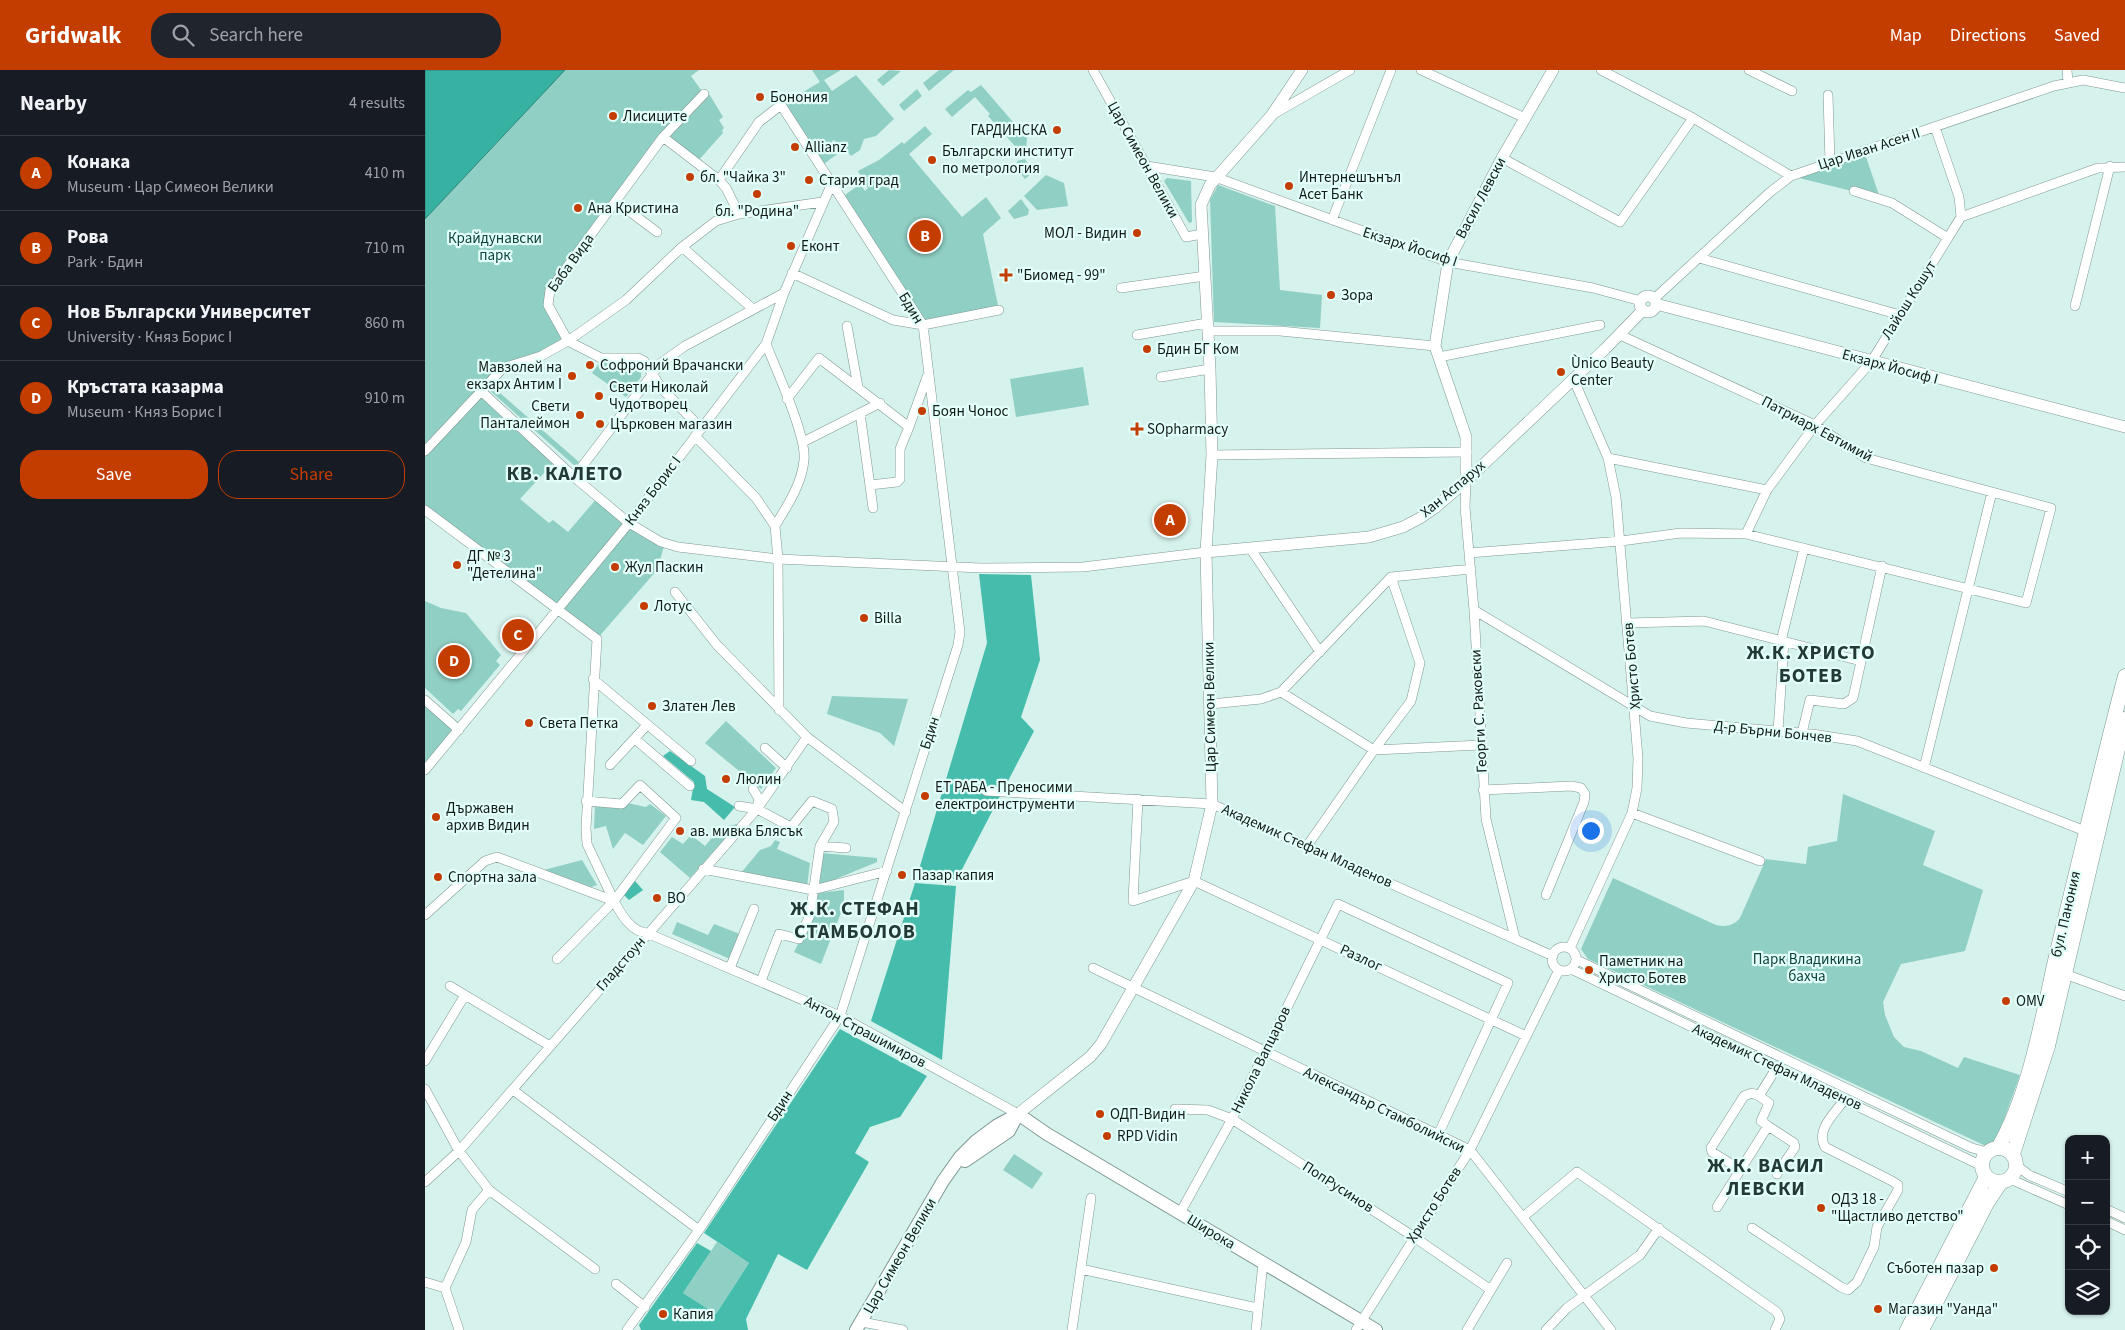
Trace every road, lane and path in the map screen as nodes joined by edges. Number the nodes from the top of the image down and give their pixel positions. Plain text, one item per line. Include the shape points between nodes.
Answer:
1 (1093, 70) edge
2 (1302, 70) edge
3 (1350, 70) edge
4 (1391, 70) edge
5 (1421, 70) edge
6 (1553, 70) edge
7 (1601, 70) edge
8 (1749, 70) edge
9 (2067, 70) edge
10 (2068, 82) junction
11 (2125, 88) edge
12 (1792, 91) dead end
13 (704, 94) dead end
14 (1828, 95) dead end
15 (1271, 116) junction
16 (1525, 118) junction
17 (1693, 118) junction
18 (1935, 127) junction
19 (663, 137) junction
20 (1503, 158) junction
21 (1830, 162) junction
22 (1147, 166) junction
23 (2111, 166) junction
24 (2125, 167) edge
25 (1791, 176) junction
26 (1215, 177) junction
27 (719, 180) junction
28 (832, 183) junction
29 (1854, 191) dead end
30 (617, 202) junction
31 (822, 202) junction
32 (1961, 212) junction
33 (739, 214) junction
34 (1332, 220) junction
35 (657, 232) dead end
36 (1202, 234) junction
37 (1948, 238) junction
38 (682, 247) junction
39 (1699, 258) junction
40 (1448, 262) junction
41 (793, 273) junction
42 (1205, 276) junction
43 (1121, 288) dead end
44 (784, 293) junction
45 (1655, 302) junction
46 (1642, 306) junction
47 (2075, 306) dead end
48 (753, 309) junction
49 (999, 310) dead end
50 (1900, 315) junction
51 (923, 325) junction
52 (1600, 325) dead end
53 (847, 326) dead end
54 (1208, 327) junction
55 (1620, 334) junction
56 (1137, 335) dead end
57 (568, 341) junction
58 (766, 344) junction
59 (1437, 352) junction
60 (1871, 362) junction
61 (1210, 369) junction
62 (928, 374) junction
63 (652, 376) junction
64 (1161, 377) dead end
65 (1573, 378) junction
66 (858, 388) junction
67 (481, 390) junction
68 (787, 399) junction
69 (880, 403) junction
70 (860, 413) junction
71 (1815, 425) junction
72 (909, 427) junction
73 (2125, 427) edge
74 (698, 432) junction
75 (803, 442) junction
76 (425, 451) edge
77 (1467, 452) junction
78 (1212, 455) junction
79 (1608, 458) junction
80 (574, 477) junction
81 (1466, 480) junction
82 (870, 485) junction
83 (1767, 490) junction
84 (1992, 492) junction
85 (873, 508) dead end
86 (425, 510) edge
87 (629, 523) junction
88 (775, 526) junction
89 (1745, 534) junction
90 (1621, 541) junction
91 (1250, 548) junction
92 (1804, 548) junction
93 (1206, 552) junction
94 (1469, 553) junction
95 (778, 559) junction
96 (1882, 566) junction
97 (951, 567) junction
98 (1471, 569) junction
99 (1391, 578) junction
100 (1966, 588) junction
101 (675, 592) dead end
102 (559, 609) junction
103 (1474, 610) junction
104 (1628, 623) junction
105 (1782, 641) junction
106 (1320, 652) junction
107 (1861, 661) junction
108 (2125, 676) edge
109 (593, 679) junction
110 (1281, 692) junction
111 (425, 700) edge
112 (1211, 704) junction
113 (1635, 708) junction
114 (779, 710) junction
115 (2125, 719) edge
116 (647, 725) junction
117 (459, 730) junction
118 (1777, 731) junction
119 (1802, 733) junction
120 (807, 737) junction
121 (635, 739) junction
122 (1481, 745) junction
123 (765, 748) dead end
124 (1373, 750) junction
125 (691, 761) dead end
126 (610, 765) dead end
127 (787, 768) junction
128 (1924, 768) junction
129 (425, 770) edge
130 (690, 786) dead end
131 (753, 789) dead end
132 (987, 790) dead end
133 (1483, 790) junction
134 (1138, 799) junction
135 (586, 801) junction
136 (1212, 804) junction
137 (739, 806) dead end
138 (757, 809) junction
139 (905, 812) junction
140 (1632, 813) junction
141 (2085, 831) junction
142 (820, 846) junction
143 (1307, 846) junction
144 (846, 848) dead end
145 (1760, 861) dead end
146 (703, 869) junction
147 (887, 871) junction
148 (1194, 881) junction
149 (813, 890) junction
150 (1546, 895) dead end
151 (614, 901) junction
152 (754, 910) dead end
153 (425, 915) edge
154 (647, 933) junction
155 (1515, 938) junction
156 (1321, 939) junction
157 (1570, 948) junction
158 (1553, 956) junction
159 (557, 959) dead end
160 (1577, 960) junction
161 (730, 968) junction
162 (1093, 968) dead end
163 (1571, 969) junction
164 (1559, 970) junction
165 (2059, 972) junction
166 (761, 981) junction
167 (450, 986) dead end
168 (1133, 989) junction
169 (465, 996) junction
170 (2125, 996) edge
171 (840, 1016) junction
172 (1491, 1019) junction
173 (1526, 1036) junction
174 (550, 1046) junction
175 (1265, 1053) junction
176 (425, 1061) edge
177 (1777, 1067) junction
178 (425, 1089) edge
179 (513, 1090) junction
180 (1759, 1096) junction
181 (1845, 1099) junction
182 (1175, 1109) dead end
183 (1018, 1114) junction
184 (1232, 1119) junction
185 (1769, 1126) junction
186 (1047, 1134) joint
187 (1437, 1135) junction
188 (1470, 1150) junction
189 (1993, 1150) junction
190 (459, 1151) junction
191 (2014, 1160) junction
192 (1741, 1170) junction
193 (1984, 1171) junction
194 (1777, 1174) dead end
195 (2005, 1181) junction
196 (425, 1182) edge
197 (489, 1190) junction
198 (2065, 1190) edge
199 (1091, 1198) dead end
200 (2065, 1204) edge
201 (1717, 1207) dead end
202 (2110, 1211) edge
203 (1180, 1213) junction
204 (1523, 1217) junction
205 (2125, 1218) edge
206 (2110, 1223) edge
207 (1659, 1228) junction
208 (1751, 1228) dead end
209 (699, 1230) junction
210 (2125, 1230) edge
211 (1414, 1236) junction
212 (1263, 1263) junction
213 (1507, 1264) dead end
214 (595, 1269) dead end
215 (1081, 1269) junction
216 (425, 1282) edge
217 (616, 1284) dead end
218 (445, 1288) junction
219 (1491, 1290) junction
220 (1583, 1296) junction
221 (645, 1306) junction
222 (1257, 1308) junction
223 (859, 1326) edge
224 (1359, 1326) edge
225 (459, 1330) edge
226 (627, 1330) edge
227 (903, 1330) edge
228 (1072, 1330) edge
229 (1256, 1330) edge
230 (1376, 1330) edge
231 (1467, 1330) edge
232 (1546, 1330) edge
233 (1611, 1330) edge
234 (1775, 1330) edge
235 (1907, 1330) edge
236 (1922, 1330) edge

1 - 22 street, Цар Симеон Велики
2 - 15 street
3 - 15 street
4 - 34 street
5 - 16 street
6 - 16 street, Васил Левски
7 - 17 street
8 - 12 street
9 - 10 street
10 - 11 street, Цар Иван Асен II via 2096,82
10 - 18 street, Цар Иван Асен II
13 - 19 street, Баба Вида
14 - 21 street
15 - 26 street
16 - 20 street, Васил Левски
17 - 20 street via 1620,222
17 - 25 street
18 - 21 street, Цар Иван Асен II
18 - 32 street
19 - 27 street
19 - 30 street, Баба Вида
20 - 40 street, Васил Левски
21 - 25 street, Цар Иван Асен II
22 - 26 street, Екзарх Йосиф I
22 - 36 street, Цар Симеон Велики via 1185,237
23 - 24 street
23 - 32 street
23 - 47 street
25 - 39 street, Цар Иван Асен II
26 - 34 street, Екзарх Йосиф I
26 - 36 street, Цар Симеон Велики via 1203,198
27 - 28 street, Бдин via 759,122 781,105
27 - 33 street via 727,188
28 - 31 street, Княз Борис I
28 - 51 street, Бдин
29 - 37 street via 1892,203
30 - 35 street
30 - 57 street, Баба Вида via 547,295 548,305
31 - 33 street
31 - 41 street, Княз Борис I
32 - 37 street, Лайош Кошут
33 - 38 street via 716,222
34 - 40 street, Екзарх Йосиф I
36 - 42 street, Цар Симеон Велики
37 - 50 street, Лайош Кошут
38 - 48 street
38 - 57 street via 626,300
39 - 45 street, Цар Иван Асен II
39 - 50 street
40 - 46 street, Екзарх Йосиф I via 1593,288
40 - 59 street, Васил Левски
41 - 44 street, Княз Борис I
41 - 51 street via 893,320
42 - 43 street
42 - 54 street, Цар Симеон Велики
44 - 48 street
44 - 58 street, Княз Борис I
45 - 46 street via 1650,312
45 - 60 street, Екзарх Йосиф I
46 - 55 street, Хан Аспарух
48 - 63 street via 671,356
49 - 51 street
50 - 60 street, Лайош Кошут
51 - 62 street, Бдин
52 - 59 street
53 - 66 street
54 - 56 street
54 - 59 street via 1280,331
54 - 61 street, Цар Симеон Велики
55 - 65 street, Хан Аспарух
55 - 71 street, Патриарх Евтимий
57 - 63 street via 601,358 638,358 644,361
57 - 67 street via 541,356 503,368
58 - 68 street
58 - 74 street, Княз Борис I
59 - 77 street, Васил Левски via 1463,425
60 - 71 street, Лайош Кошут
60 - 73 street, Екзарх Йосиф I
61 - 64 street
61 - 78 street, Цар Симеон Велики
62 - 72 street
62 - 97 street, Бдин
63 - 74 street
63 - 80 street
65 - 79 street, Христо Ботев
65 - 81 street, Хан Аспарух
66 - 68 street via 819,358
66 - 69 street
67 - 76 street
67 - 80 street
68 - 75 street
69 - 70 street
69 - 72 street
70 - 75 street
70 - 82 street
71 - 83 street, Лайош Кошут
71 - 84 street, Патриарх Евтимий via 1866,458
72 - 82 street via 900,449 900,479
74 - 87 street, Княз Борис I
74 - 88 street
75 - 88 street via 805,460 799,481
77 - 78 street
77 - 81 street, Васил Левски
78 - 93 street, Цар Симеон Велики
79 - 83 street
79 - 90 street, Христо Ботев
80 - 87 street
81 - 91 street, Хан Аспарух via 1420,518 1385,533
81 - 94 street, Георги С. Раковски
82 - 85 street
83 - 89 street, Лайош Кошут
84 - 100 street
84 - 100 street, Патриарх Евтимий via 2051,508 2026,603
86 - 102 street
87 - 95 street via 670,545
87 - 102 street, Княз Борис I
88 - 95 street
89 - 90 street via 1681,533
89 - 92 street
90 - 94 street
90 - 104 street, Христо Ботев
91 - 93 street, Хан Аспарух
91 - 106 street
92 - 96 street
92 - 105 street
93 - 97 street via 1083,567
93 - 112 street, Цар Симеон Велики
94 - 98 street, Георги С. Раковски
95 - 97 street
95 - 114 street
96 - 100 street
96 - 107 street
97 - 139 street, Бдин via 960,632 958,646
98 - 99 street
98 - 103 street, Георги С. Раковски
99 - 106 street
99 - 124 street via 1420,663 1411,702
100 - 128 street
101 - 114 street via 717,645
102 - 109 street, Антон Страшимиров via 597,639
102 - 117 street, Княз Борис I
103 - 113 street, Д-р Бърни Бончев
103 - 122 street, Георги С. Раковски
104 - 105 street via 1704,621
104 - 113 street, Христо Ботев
105 - 107 street
105 - 118 street
106 - 110 street
107 - 119 street via 1853,698 1844,704 1810,700
108 - 141 main road, бул. Панония
109 - 116 street
109 - 135 street, Антон Страшимиров
110 - 112 street via 1261,699
110 - 124 street
111 - 117 street
112 - 136 street, Цар Симеон Велики
113 - 118 street, Д-р Бърни Бончев via 1650,716 1686,723
113 - 140 street, Христо Ботев via 1638,758
114 - 120 street
115 - 165 main road, бул. Панония
116 - 121 street
116 - 125 street
117 - 129 street, Княз Борис I
118 - 119 street, Д-р Бърни Бончев
119 - 128 street, Д-р Бърни Бончев via 1857,741
120 - 127 street, Гладстоун
120 - 139 street
121 - 126 street
121 - 130 street
122 - 124 street
122 - 133 street, Георги С. Раковски
123 - 127 street
124 - 143 street
127 - 138 street, Гладстоун
128 - 141 street, Д-р Бърни Бончев
131 - 138 street via 759,799
132 - 134 street, Академик Стефан Младенов
133 - 150 street via 1571,786 1581,788 1585,794
133 - 155 street, Георги С. Раковски via 1487,826
134 - 136 street, Академик Стефан Младенов
134 - 148 street via 1133,901
135 - 151 street, Антон Страшимиров via 587,844
135 - 151 street via 621,804 640,785 675,818
136 - 143 street, Академик Стефан Младенов
136 - 148 street, Цар Симеон Велики
137 - 138 street
138 - 142 street via 791,827 812,801 832,809 834,822
138 - 146 street, Гладстоун
139 - 147 street, Бдин
140 - 145 street
140 - 157 street, Христо Ботев
141 - 165 main road, бул. Панония
142 - 144 street
142 - 149 street
143 - 155 street, Академик Стефан Младенов
146 - 149 street
146 - 154 street, Гладстоун
147 - 149 street
147 - 171 street, Бдин
148 - 156 street, Разлог
148 - 168 street, Цар Симеон Велики
149 - 166 street via 810,915 799,939 779,934
151 - 153 street via 542,872 492,857
151 - 154 street, Антон Страшимиров via 621,915 634,928
151 - 159 street
152 - 161 street
154 - 161 street, Антон Страшимиров
154 - 174 street, Гладстоун
155 - 158 street, Академик Стефан Младенов
156 - 172 street, Разлог
156 - 172 street, Никола Вапцаров via 1338,904 1508,982
156 - 175 street, Никола Вапцаров
157 - 158 street via 1558,948
157 - 160 street
158 - 164 street via 1553,963
160 - 163 street
160 - 189 street, Академик Стефан Младенов via 1972,1148
161 - 166 street, Антон Страшимиров
162 - 168 street, Александър Стамболийски
163 - 164 street
163 - 177 street, Академик Стефан Младенов
164 - 173 street, Христо Ботев
165 - 170 street
165 - 189 main road, бул. Панония via 2006,1135
165 - 191 main road, бул. Панония via 2040,1072
166 - 171 street, Антон Страшимиров
167 - 169 street
168 - 175 street, Александър Стамболийски
168 - 183 street, Цар Симеон Велики via 1111,1029 1090,1057
169 - 174 street
169 - 176 street
171 - 183 street, Антон Страшимиров
171 - 209 street, Бдин
172 - 173 street, Разлог
172 - 187 street
173 - 188 street, Христо Ботев
174 - 179 street, Гладстоун
175 - 184 street, Никола Вапцаров
175 - 187 street, Александър Стамболийски
177 - 180 street
177 - 181 street, Академик Стефан Младенов
178 - 190 street
179 - 190 street, Гладстоун
179 - 209 street
180 - 185 street via 1769,1103 1761,1121
180 - 192 street via 1752,1092 1744,1096 1711,1148 1712,1152
181 - 193 street, Академик Стефан Младенов
181 - 208 street via 1821,1132 1820,1139 1825,1147 1898,1185 1877,1227 1874,1247 1857,1282 1848,1290 1841,1287
182 - 184 street, ПопРусинов via 1208,1110
183 - 186 main road, Антон Страшимиров
183 - 223 main road, Цар Симеон Велики via 996,1126 960,1157
184 - 203 street, Никола Вапцаров
184 - 211 street, ПопРусинов
185 - 192 street
185 - 194 street via 1795,1147
186 - 203 main road, Широка
187 - 188 street, Александър Стамболийски
188 - 204 street, Александър Стамболийски
188 - 211 street, Христо Ботев
189 - 191 main road
189 - 193 main road, бул. Панония
190 - 196 street, Гладстоун
190 - 197 street
191 - 195 main road, бул. Панония
191 - 198 street via 2029,1175
192 - 201 street
193 - 195 main road via 1992,1181
193 - 235 main road, бул. Панония
195 - 200 street
195 - 236 main road, бул. Панония via 1987,1203
197 - 214 street
197 - 218 street via 472,1210 466,1242
199 - 215 street
202 - 205 street
203 - 212 main road, Широка
204 - 207 street via 1577,1172
204 - 220 street, Александър Стамболийски
206 - 210 street
207 - 220 street via 1640,1255
207 - 234 street via 1777,1312 1779,1319
209 - 221 street, Бдин
211 - 219 street, ПопРусинов
211 - 224 street, Христо Ботев
212 - 222 street
212 - 224 main road, Широка
213 - 219 street
215 - 222 street
215 - 228 street
216 - 218 street
217 - 221 street
218 - 225 street
219 - 231 street
220 - 232 street
220 - 233 street, Александър Стамболийски
221 - 226 street, Бдин
222 - 229 street
223 - 227 street
224 - 230 main road, Широка

